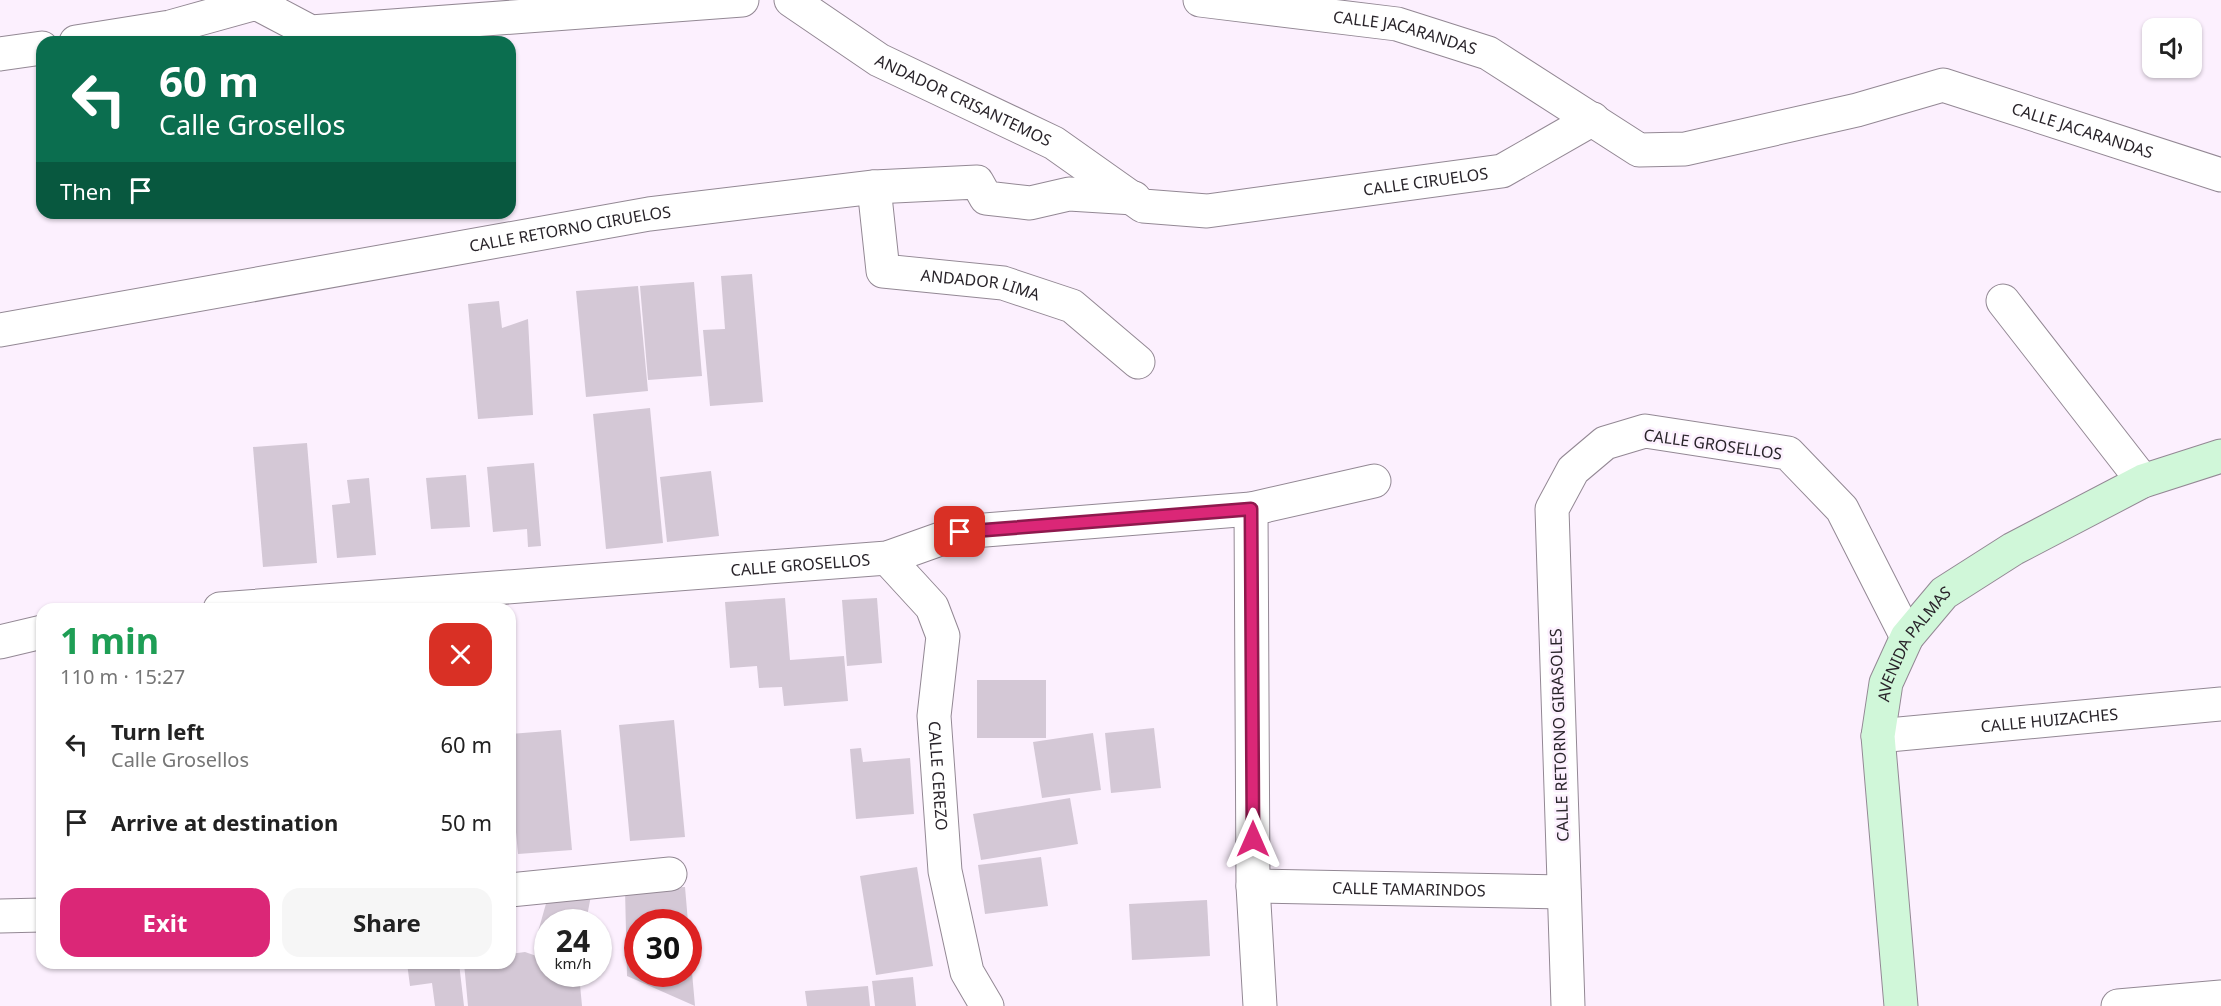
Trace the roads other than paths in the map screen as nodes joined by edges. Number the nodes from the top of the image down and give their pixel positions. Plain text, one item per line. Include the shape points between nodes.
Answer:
1 (742, 0) edge
2 (791, 0) edge
3 (1200, 0) edge
4 (258, 2) edge
5 (166, 13) edge
6 (95, 36) edge
7 (36, 49) edge
8 (0, 54) edge
9 (1593, 119) junction
10 (2221, 175) edge
11 (874, 187) junction
12 (1134, 198) junction
13 (2002, 301) dead end
14 (0, 330) edge
15 (1138, 362) dead end
16 (2221, 456) edge
17 (1573, 470) joint
18 (1374, 481) dead end
19 (2143, 481) junction
20 (1251, 509) junction
21 (887, 558) junction
22 (298, 603) edge
23 (36, 633) edge
24 (1907, 637) junction
25 (0, 642) edge
26 (2221, 704) edge
27 (1878, 736) junction
28 (670, 874) dead end
29 (1253, 886) junction
30 (516, 889) edge
31 (1564, 892) junction
32 (36, 915) edge
33 (0, 916) edge
34 (2221, 997) edge
35 (987, 1006) edge
36 (1260, 1006) edge
37 (1568, 1006) edge
38 (1900, 1006) edge
39 (2118, 1006) edge

1 - 4 street via 311,32
2 - 12 street, ANDADOR CRISANTEMOS via 879,60 1054,143
3 - 9 street, CALLE JACARANDAS via 1398,24 1488,53
4 - 5 street
5 - 6 street
7 - 8 street
9 - 10 street, CALLE JACARANDAS via 1639,150 1684,149 1857,110 1943,85
9 - 12 street, CALLE CIRUELOS via 1502,171 1208,211 1143,206
11 - 12 street, CALLE RETORNO CIRUELOS via 977,182 986,198 1030,203 1069,194
11 - 14 street, CALLE RETORNO CIRUELOS via 649,213
11 - 15 street, ANDADOR LIMA via 883,271 1003,283 1072,306
13 - 19 street
16 - 19 main road, AVENIDA PALMAS
17 - 24 street, CALLE GROSELLOS via 1605,443 1645,431 1788,453 1842,509
17 - 31 street, CALLE RETORNO GIRASOLES via 1552,509
18 - 20 street, CALLE GROSELLOS
19 - 24 main road, AVENIDA PALMAS via 2013,549 1944,593
20 - 21 street, CALLE GROSELLOS via 960,532
20 - 29 street
21 - 22 street, CALLE GROSELLOS
21 - 35 street, CALLE CEREZO via 932,607 943,636 934,716 945,871 967,972
23 - 25 street
24 - 27 main road, AVENIDA PALMAS via 1886,683
26 - 27 street, CALLE HUIZACHES
27 - 38 main road, AVENIDA PALMAS
28 - 30 street
29 - 31 street, CALLE TAMARINDOS
29 - 36 street
31 - 37 street, CALLE RETORNO GIRASOLES
32 - 33 street
34 - 39 street

